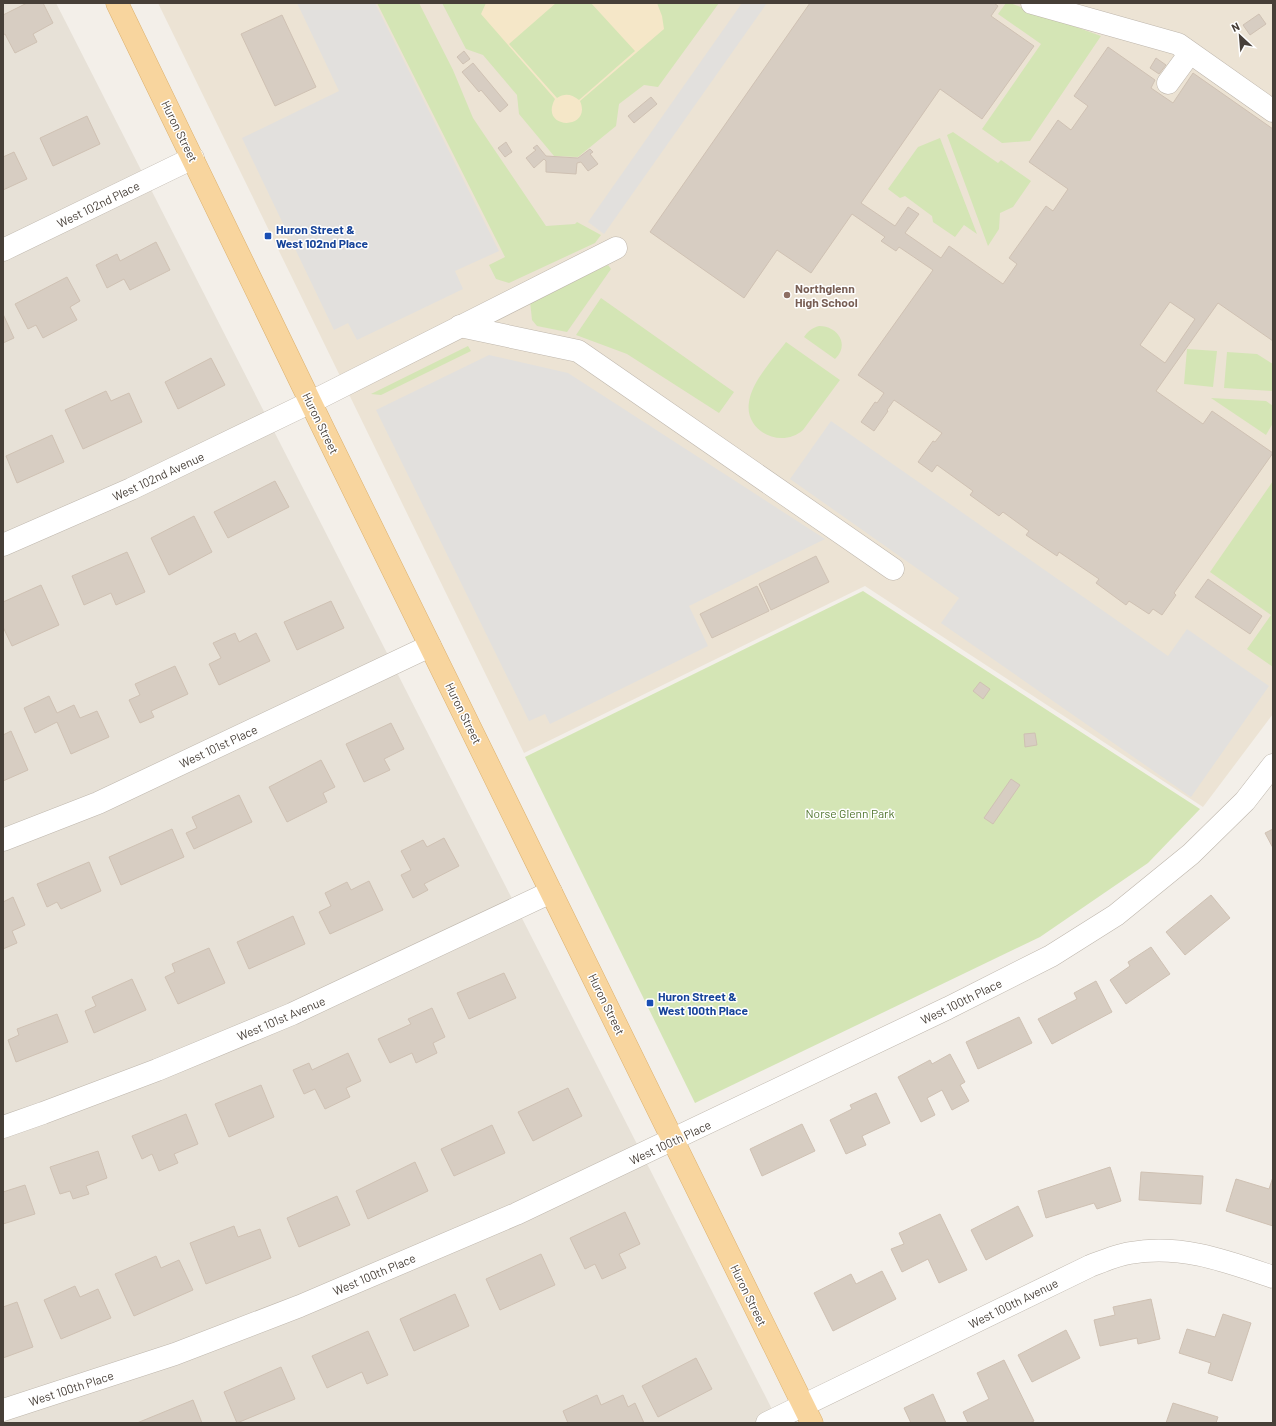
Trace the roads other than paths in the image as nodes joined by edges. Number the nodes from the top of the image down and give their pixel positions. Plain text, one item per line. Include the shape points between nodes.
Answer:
1 (117, 3) edge
2 (1032, 3) edge
3 (1190, 53) junction
4 (1168, 83) dead end
5 (1273, 111) edge
6 (193, 158) junction
7 (616, 248) dead end
8 (3, 250) edge
9 (460, 326) junction
10 (310, 402) junction
11 (3, 545) edge
12 (893, 568) dead end
13 (430, 646) junction
14 (1273, 765) edge
15 (3, 840) edge
16 (551, 892) junction
17 (3, 1127) edge
18 (674, 1140) junction
19 (1273, 1277) edge
20 (3, 1410) edge
21 (808, 1414) edge
22 (767, 1423) edge

1 - 6 main road, Huron Street
2 - 3 street via 1178,44
3 - 4 street
3 - 5 street
6 - 8 street, West 102nd Place
6 - 10 main road, Huron Street
7 - 9 street, West 102nd Avenue
9 - 10 street, West 102nd Avenue
9 - 12 street via 578,351
10 - 11 street, West 102nd Avenue via 131,489
10 - 13 main road, Huron Street
13 - 15 street, West 101st Place via 98,803
13 - 16 main road, Huron Street
14 - 18 street, West 100th Place via 1246,801 1190,854 1116,915 1051,956
16 - 17 street, West 101st Avenue via 292,1014 157,1070
16 - 18 main road, Huron Street
18 - 20 street, West 100th Place via 516,1214 300,1306 175,1354
18 - 21 main road, Huron Street
19 - 21 street, West 100th Avenue via 1199,1254 1172,1251 1128,1253 1090,1266
21 - 22 street, West 100th Avenue

